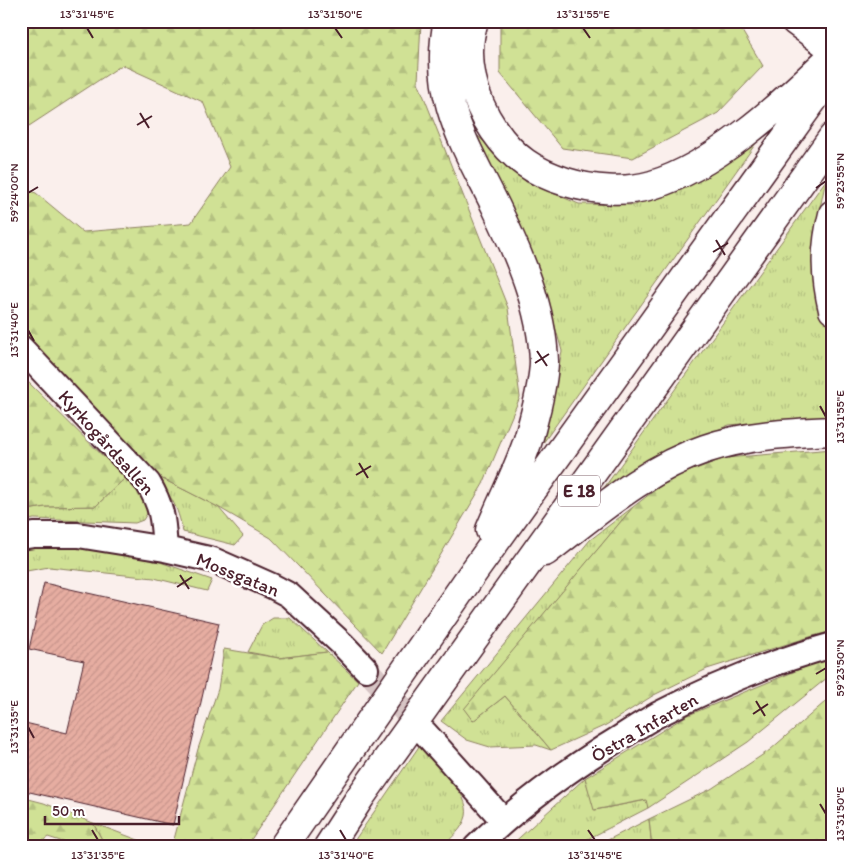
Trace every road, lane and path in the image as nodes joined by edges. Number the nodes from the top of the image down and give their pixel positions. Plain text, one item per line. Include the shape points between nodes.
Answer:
1 (448, 21) edge
2 (474, 21) edge
3 (795, 21) edge
4 (830, 64) edge
5 (833, 137) edge
6 (833, 214) edge
7 (833, 310) edge
8 (21, 348) edge
9 (833, 431) edge
10 (21, 537) edge
11 (165, 549) junction
12 (524, 568) junction
13 (470, 577) junction
14 (833, 646) edge
15 (366, 669) tunnel mouth
16 (425, 733) tunnel mouth
17 (503, 820) junction
18 (283, 847) edge
19 (328, 847) edge
20 (476, 847) edge

1 - 13 main road via 444,65 453,117 519,257 542,330 544,364 528,442
2 - 4 main road via 470,52 472,78 485,118 501,141 518,158 545,176 614,190 652,185 689,169 726,147
3 - 4 main road
4 - 13 main road, E 18
5 - 12 main road, E 18
6 - 7 main road via 825,254 827,286
8 - 11 street, Kyrkogårdsallén via 148,483 162,512
9 - 12 main road via 770,434 728,442 681,458 658,469
10 - 11 street, Mossgatan via 78,535
11 - 15 street, Mossgatan via 213,560 288,595
12 - 19 main road, E 18
13 - 18 main road, E 18
14 - 17 street, Östra Infarten via 800,654 728,681 655,716 562,775
16 - 17 street
17 - 20 street, Östra Infarten

